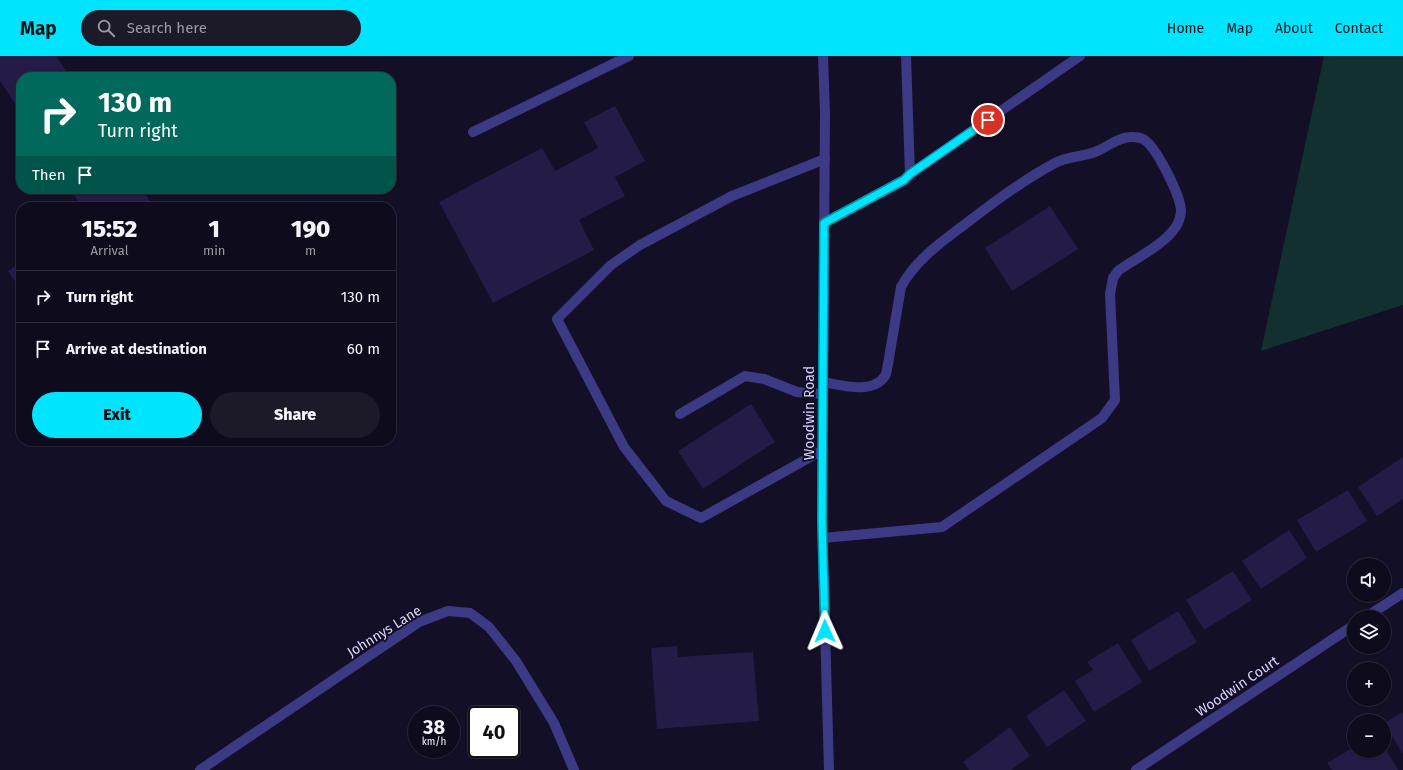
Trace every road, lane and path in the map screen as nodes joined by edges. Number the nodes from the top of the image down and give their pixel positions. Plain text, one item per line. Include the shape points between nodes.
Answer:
1 (629, 56) edge
2 (823, 56) edge
3 (906, 56) edge
4 (1080, 56) edge
5 (473, 132) dead end
6 (825, 159) junction
7 (910, 174) junction
8 (824, 223) junction
9 (823, 382) junction
10 (823, 394) junction
11 (680, 414) dead end
12 (823, 450) junction
13 (822, 538) junction
14 (1403, 593) edge
15 (1377, 610) edge
16 (1347, 630) edge
17 (200, 770) edge
18 (574, 770) edge
19 (829, 770) edge
20 (1136, 770) edge

1 - 5 street
2 - 6 street, Woodwin Road
3 - 7 street
4 - 7 street
6 - 8 street, Woodwin Road
6 - 12 street via 732,196 640,245 611,265 557,319 624,447 666,501 701,518
7 - 8 street via 904,180
8 - 9 street, Woodwin Road
9 - 10 street, Woodwin Road
9 - 13 street via 864,388 874,386 885,376 902,287 907,277 926,254 999,198 1056,162 1096,151 1122,138 1145,140 1155,152 1177,195 1181,211 1177,224 1169,236 1118,271 1113,278 1110,294 1115,400 1102,418 942,527
10 - 11 street via 797,392 745,376
10 - 12 street, Woodwin Road
12 - 13 street, Woodwin Road
13 - 19 street, Woodwin Road
14 - 15 street
16 - 20 street, Woodwin Court
17 - 18 street, Johnnys Lane via 419,622 448,612 470,613 489,627 516,661 554,723

